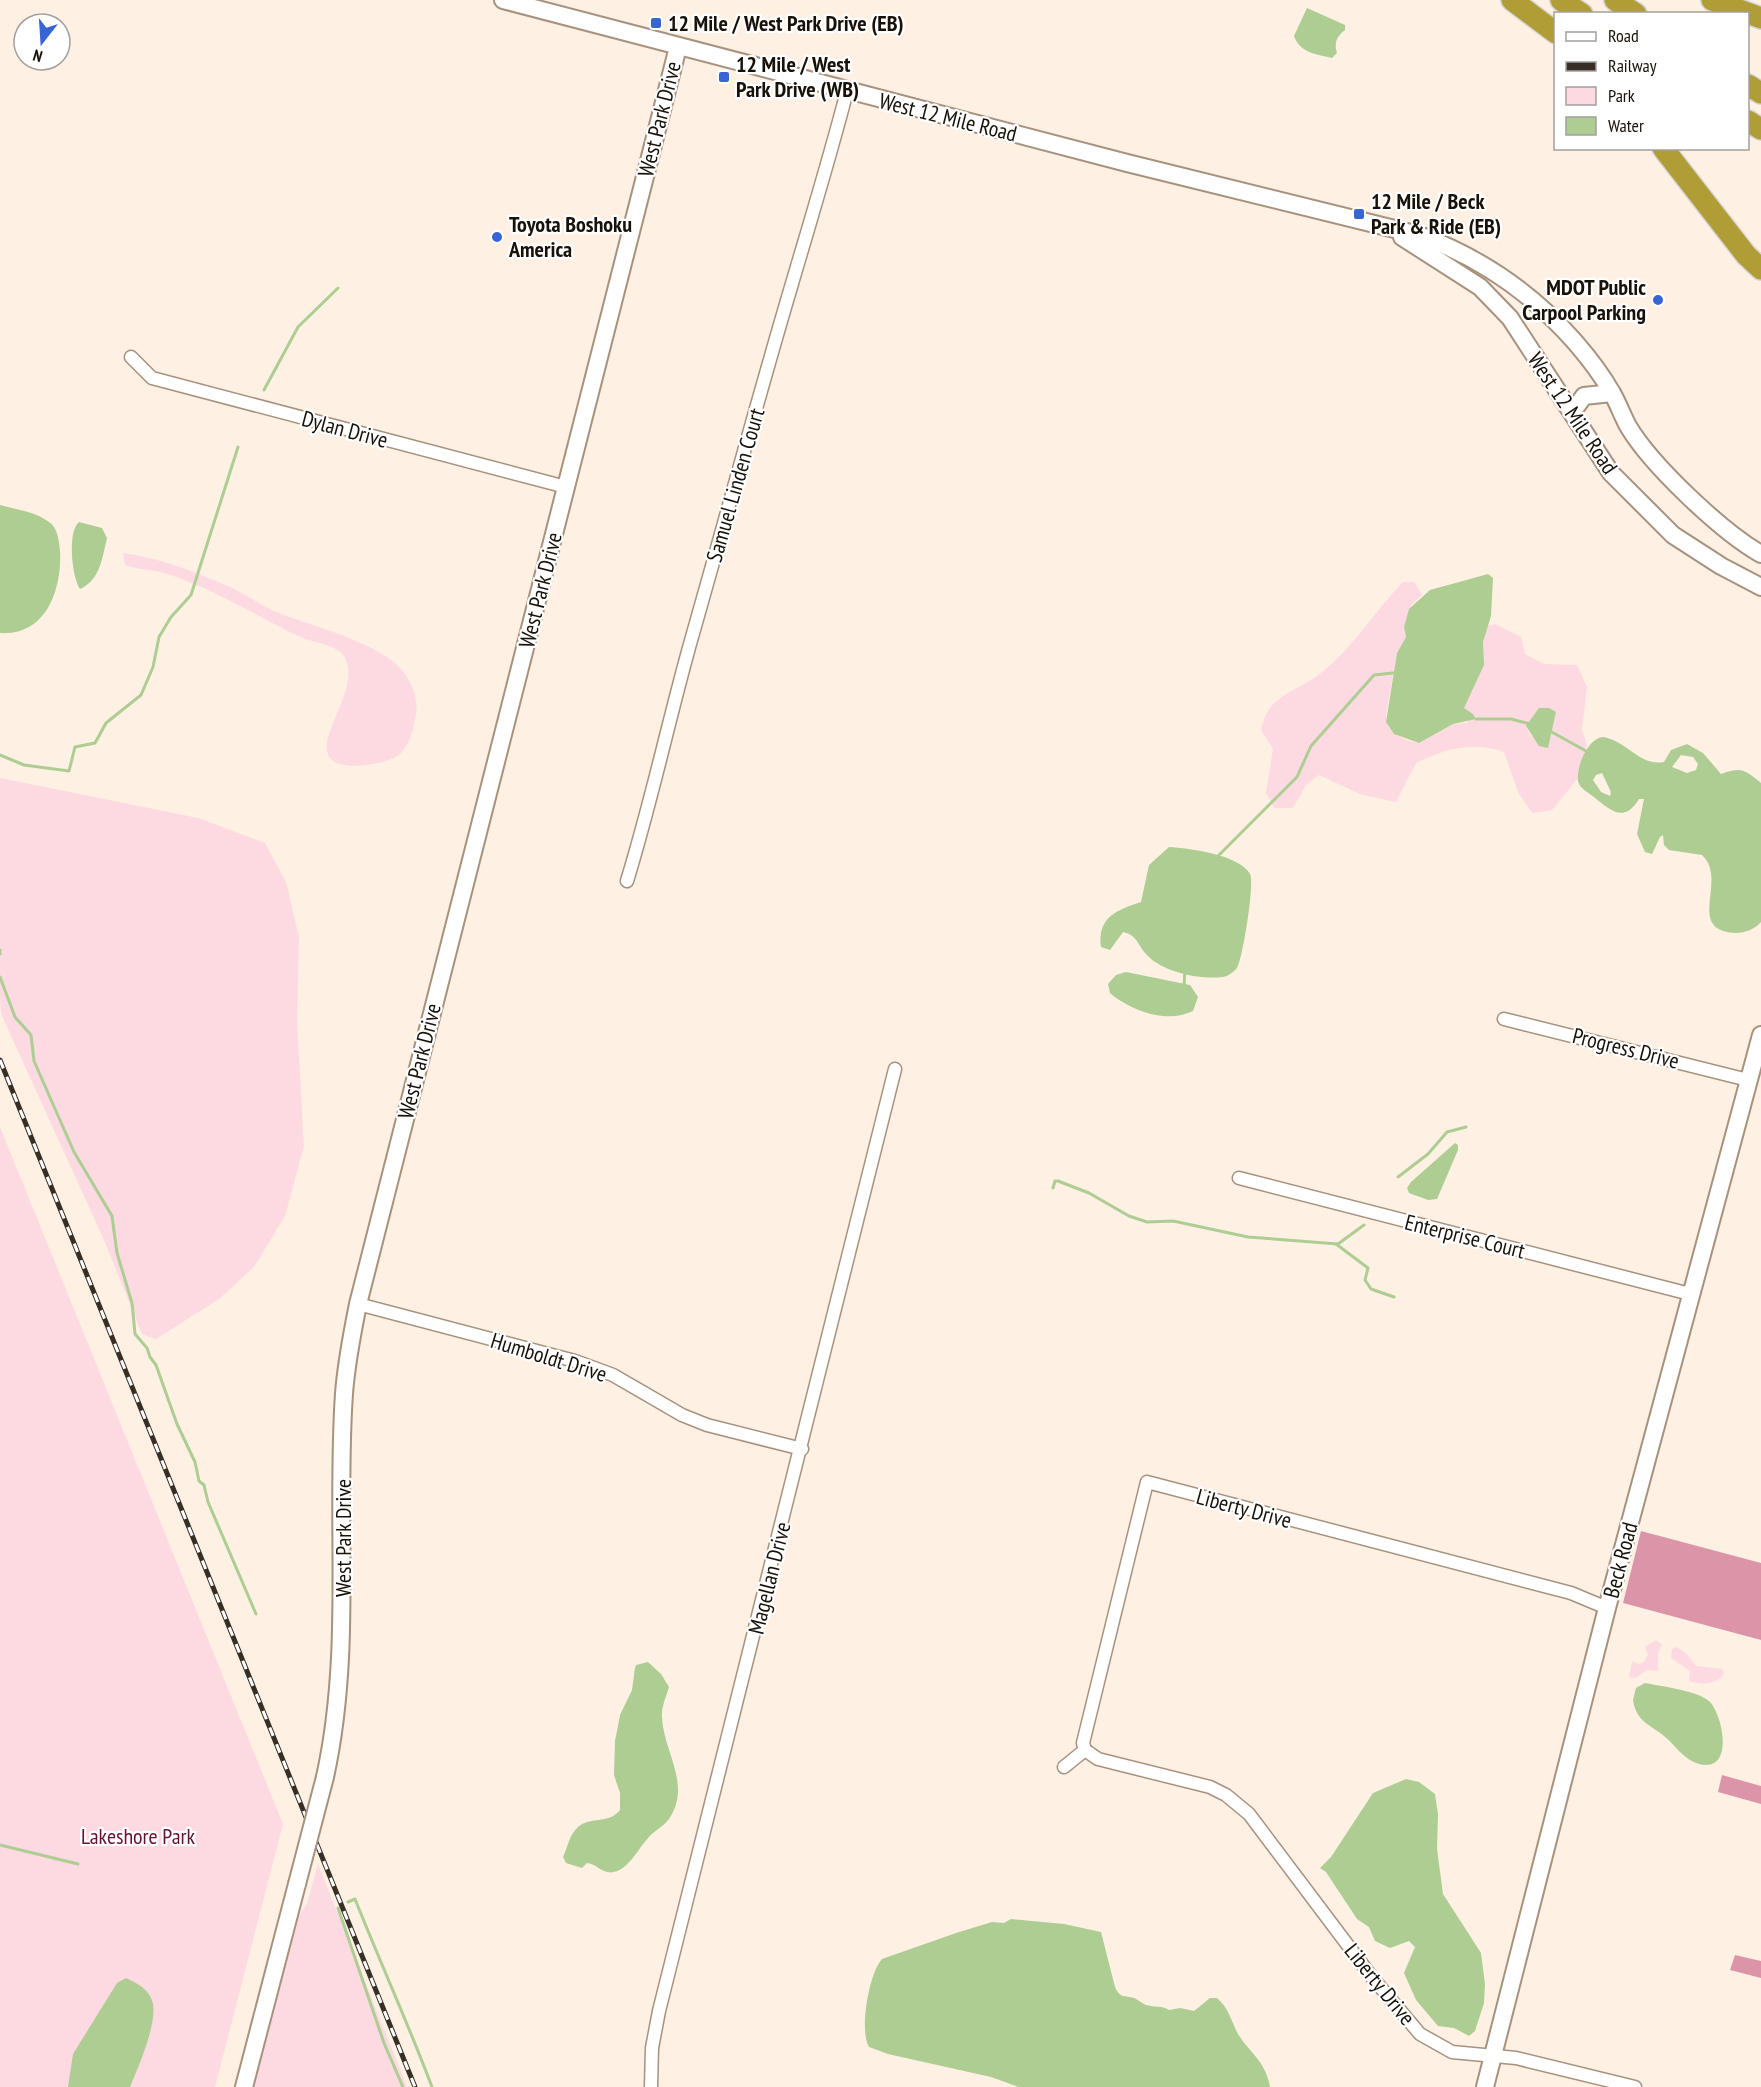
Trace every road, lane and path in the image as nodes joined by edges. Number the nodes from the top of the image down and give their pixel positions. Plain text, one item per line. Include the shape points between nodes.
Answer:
1 (503, 0) edge
2 (1512, 0) edge
3 (1561, 0) edge
4 (1615, 0) edge
5 (1712, 0) edge
6 (1579, 12) edge
7 (1633, 12) edge
8 (1745, 12) edge
9 (1554, 32) edge
10 (678, 47) junction
11 (847, 91) junction
12 (1665, 150) edge
13 (1394, 231) junction
14 (1761, 269) edge
15 (1534, 300) junction
16 (1510, 318) junction
17 (131, 357) dead end
18 (1612, 393) junction
19 (1573, 411) junction
20 (566, 487) junction
21 (1761, 554) edge
22 (1761, 587) edge
23 (627, 881) dead end
24 (1504, 1019) dead end
25 (1761, 1035) edge
26 (895, 1069) dead end
27 (1748, 1080) junction
28 (1239, 1178) dead end
29 (1690, 1294) junction
30 (358, 1304) junction
31 (802, 1449) junction
32 (1607, 1608) junction
33 (1085, 1750) junction
34 (1064, 1767) dead end
35 (1493, 2056) junction
36 (244, 2087) edge
37 (651, 2087) edge
38 (1485, 2087) edge
39 (1635, 2087) edge

1 - 10 street, West 12 Mile Road
2 - 9 highway
3 - 6 highway
4 - 7 highway
5 - 8 highway
10 - 11 street, West 12 Mile Road
10 - 20 street, West Park Drive
11 - 13 street, West 12 Mile Road
11 - 23 street, Samuel Linden Court via 689,647
12 - 14 highway
13 - 15 street, West 12 Mile Road via 1443,244 1490,269
13 - 16 street, West 12 Mile Road via 1480,287
15 - 16 street via 1528,312
15 - 18 street, West 12 Mile Road via 1575,342
16 - 19 street, West 12 Mile Road
17 - 20 street, Dylan Drive via 152,378
18 - 19 street via 1584,396
18 - 21 street, West 12 Mile Road via 1628,427 1649,453 1698,505
19 - 22 street, West 12 Mile Road via 1611,473 1673,535
20 - 30 street, West Park Drive
24 - 27 street, Progress Drive
25 - 27 street, Beck Road
26 - 31 street, Magellan Drive
27 - 29 street, Beck Road
28 - 29 street, Enterprise Court
29 - 32 street, Beck Road
30 - 31 street, Humboldt Drive via 575,1361 613,1376 707,1425
30 - 36 street, West Park Drive, bridge via 344,1393 340,1676 333,1739
31 - 37 street, Magellan Drive via 659,2011 652,2048
32 - 33 street, Liberty Drive via 1571,1593 1147,1482 1083,1736
32 - 35 street, Beck Road
33 - 34 street
33 - 35 street, Liberty Drive via 1098,1759 1196,1783 1226,1795 1249,1814 1371,1976 1420,2034 1452,2052
35 - 38 street, Beck Road
35 - 39 street, Liberty Drive

